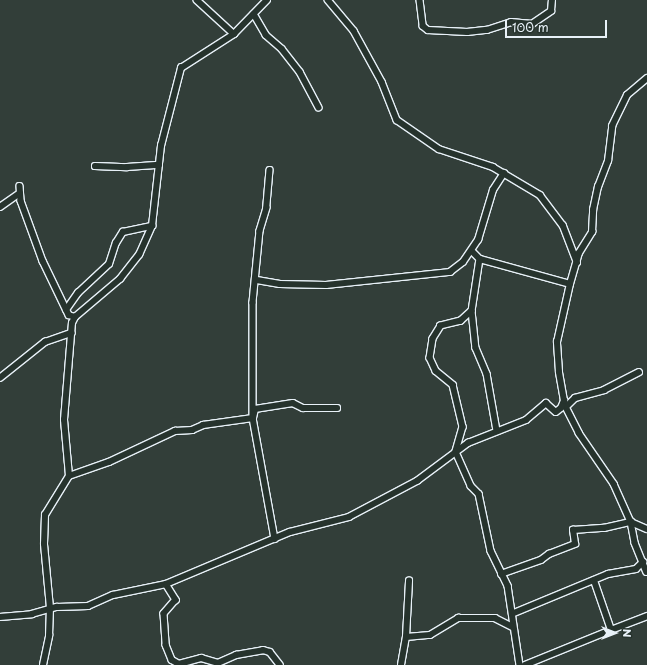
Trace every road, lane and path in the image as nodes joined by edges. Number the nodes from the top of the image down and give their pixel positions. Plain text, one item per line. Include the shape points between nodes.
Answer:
1 (197, 0) edge
2 (267, 0) edge
3 (328, 0) edge
4 (420, 0) edge
5 (552, 0) edge
6 (254, 14) junction
7 (234, 34) junction
8 (647, 78) edge
9 (319, 107) dead end
10 (159, 165) junction
11 (95, 166) dead end
12 (270, 170) dead end
13 (504, 173) junction
14 (20, 186) dead end
15 (20, 193) junction
16 (0, 207) edge
17 (152, 226) junction
18 (472, 252) junction
19 (480, 259) junction
20 (577, 262) junction
21 (257, 280) junction
22 (570, 284) junction
23 (66, 310) junction
24 (472, 312) junction
25 (75, 317) junction
26 (71, 333) junction
27 (639, 372) dead end
28 (0, 378) edge
29 (566, 405) junction
30 (337, 408) dead end
31 (253, 418) junction
32 (497, 431) junction
33 (456, 452) junction
34 (69, 476) junction
35 (631, 522) junction
36 (647, 529) edge
37 (275, 539) junction
38 (644, 559) edge
39 (647, 572) edge
40 (501, 574) junction
41 (409, 581) dead end
42 (594, 581) junction
43 (166, 584) junction
44 (50, 608) junction
45 (514, 613) junction
46 (647, 616) edge
47 (0, 617) edge
48 (513, 626) junction
49 (611, 630) junction
50 (406, 637) junction
51 (43, 665) edge
52 (280, 665) edge
53 (401, 665) edge
54 (520, 665) edge
55 (525, 665) edge

1 - 7 street
2 - 6 street
3 - 13 street via 354,31 382,82 397,120 439,149
4 - 5 street via 423,26 428,30 467,32 487,30 512,22 532,24 551,11
6 - 7 street
6 - 9 street via 266,35 282,49 300,72
7 - 10 street via 184,65 179,72 161,146
8 - 20 street via 627,95 612,126 608,161 593,210 592,232 583,244
10 - 11 street
10 - 17 street
12 - 21 street via 267,208 260,231
13 - 18 street via 493,190 481,232
13 - 20 street via 529,187 547,202 563,225
14 - 15 street
15 - 16 street
15 - 23 street via 43,261
17 - 23 street via 123,232 116,243 109,264 78,293
17 - 25 street via 139,255 120,279
18 - 19 street
18 - 21 street via 458,266 447,272 326,284 280,284
19 - 22 street
19 - 24 street
20 - 22 street
21 - 31 street via 253,303
22 - 29 street via 557,342
23 - 25 street via 69,315
24 - 32 street via 476,348 487,374
24 - 33 street via 462,321 441,326 430,350 433,367 453,385 463,426
25 - 26 street
26 - 28 street via 45,342
26 - 34 street via 64,420
27 - 29 street via 604,390 574,398
29 - 32 street via 556,412 546,403 526,420
29 - 35 street via 579,432 614,484
30 - 31 street via 303,408 292,403 255,409
31 - 34 street via 175,431 109,462
31 - 37 street
32 - 33 street via 473,441
33 - 37 street via 417,481 363,511
33 - 40 street via 471,486 479,494 491,551
34 - 44 street via 46,515 44,544
35 - 36 street
35 - 38 street via 635,544
35 - 40 street via 572,531 574,544 541,560
37 - 43 street
38 - 39 street
38 - 42 street via 636,569 618,571
40 - 45 street via 508,586
41 - 50 street
42 - 45 street
42 - 49 street
43 - 44 street via 113,594 88,606
43 - 52 street via 176,600 164,614 166,645 172,660 179,664 200,658 218,662 241,653 263,650 270,652
44 - 47 street via 32,614
44 - 51 street
45 - 48 street
46 - 49 street
48 - 50 street via 495,618 458,618 430,635
48 - 54 street
49 - 55 street
50 - 53 street

